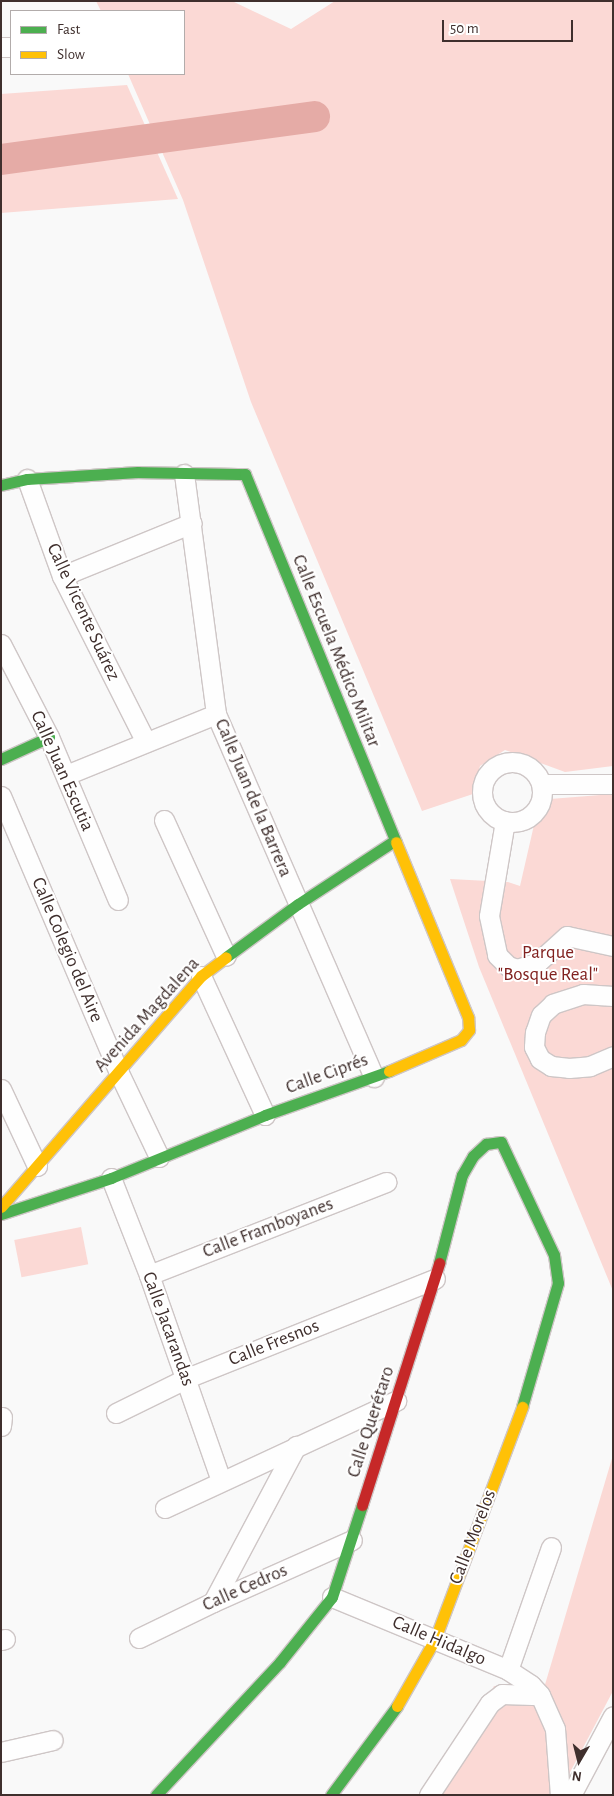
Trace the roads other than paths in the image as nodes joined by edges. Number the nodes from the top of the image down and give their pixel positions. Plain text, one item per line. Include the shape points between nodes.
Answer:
1 (184, 474) junction
2 (27, 479) junction
3 (1, 485) edge
4 (192, 523) junction
5 (62, 576) junction
6 (1, 644) edge
7 (216, 714) junction
8 (49, 737) junction
9 (146, 742) junction
10 (1, 758) edge
11 (66, 775) junction
12 (542, 784) junction
13 (613, 784) edge
14 (1, 796) edge
15 (164, 820) dead end
16 (505, 821) junction
17 (394, 841) junction
18 (118, 900) dead end
19 (298, 904) junction
20 (613, 946) edge
21 (226, 956) junction
22 (201, 976) junction
23 (613, 996) edge
24 (613, 1056) edge
25 (119, 1073) junction
26 (374, 1077) junction
27 (1, 1089) edge
28 (265, 1115) junction
29 (159, 1157) junction
30 (37, 1166) junction
31 (111, 1178) junction
32 (386, 1182) dead end
33 (1, 1207) edge
34 (1, 1214) edge
35 (554, 1255) joint
36 (149, 1274) junction
37 (434, 1279) junction
38 (187, 1378) junction
39 (396, 1402) junction
40 (116, 1412) dead end
41 (296, 1446) junction
42 (221, 1481) junction
43 (165, 1508) dead end
44 (352, 1540) junction
45 (551, 1547) dead end
46 (332, 1597) junction
47 (212, 1602) junction
48 (139, 1638) dead end
49 (434, 1639) junction
50 (508, 1670) junction
51 (540, 1695) junction
52 (613, 1716) edge
53 (53, 1740) dead end
54 (1, 1752) edge
55 (156, 1795) edge
56 (331, 1795) edge
57 (429, 1795) edge
58 (560, 1795) edge
59 (571, 1795) edge

1 - 2 street via 138,472
1 - 4 street, Calle Juan de la Barrera
1 - 17 street, Calle Escuela Médico Militar via 245,474
2 - 3 street
2 - 5 street, Calle Vicente Suárez
4 - 5 street
4 - 7 street, Calle Juan de la Barrera
5 - 9 street, Calle Vicente Suárez
6 - 8 street, Calle Juan Escutia
7 - 9 street
7 - 19 street, Calle Juan de la Barrera
8 - 10 street
8 - 11 street, Calle Juan Escutia
9 - 11 street
11 - 18 street, Calle Juan Escutia
12 - 13 street
12 - 16 street via 541,800 534,813 516,822
12 - 16 street via 538,776 523,764 504,763 489,773 484,781 484,801 488,810
14 - 25 street, Calle Colegio del Aire
15 - 21 street
16 - 20 street via 489,916 497,956 508,966 518,969 538,962 567,936
17 - 19 street, Avenida Magdalena
17 - 26 street, Calle Ciprés via 468,1017 469,1030 461,1040
19 - 21 street, Avenida Magdalena
19 - 26 street, Calle Juan de la Barrera
21 - 22 street, Avenida Magdalena
22 - 25 street, Avenida Magdalena
22 - 28 street
23 - 24 street via 583,994 553,1004 541,1015 534,1047 540,1059 560,1067 590,1066
25 - 29 street, Calle Colegio del Aire
25 - 30 street, Avenida Magdalena
26 - 28 street, Calle Ciprés
27 - 30 street
28 - 29 street, Calle Ciprés
29 - 31 street, Calle Ciprés
30 - 33 street, Avenida Magdalena
31 - 34 street, Calle Ciprés
31 - 36 street, Calle Jacarandas
32 - 36 street, Calle Framboyanes
35 - 37 street, Calle Querétaro via 501,1142 486,1144 473,1156 462,1175
35 - 49 street, Calle Morelos via 558,1283 518,1421
36 - 38 street, Calle Jacarandas
37 - 38 street, Calle Fresnos
37 - 39 street, Calle Querétaro
38 - 40 street, Calle Fresnos
38 - 42 street, Calle Jacarandas
39 - 41 street
39 - 44 street, Calle Querétaro
41 - 42 street
41 - 47 street
42 - 43 street
44 - 46 street, Calle Querétaro
44 - 47 street, Calle Cedros
45 - 50 street
46 - 49 street, Calle Hidalgo
46 - 55 street, Calle Querétaro via 280,1662
47 - 48 street, Calle Cedros
49 - 50 street, Calle Hidalgo
49 - 56 street, Calle Morelos via 404,1696
50 - 51 street, Calle Hidalgo
51 - 57 street via 502,1694 490,1703
51 - 58 street via 555,1729
52 - 59 street
53 - 54 street

